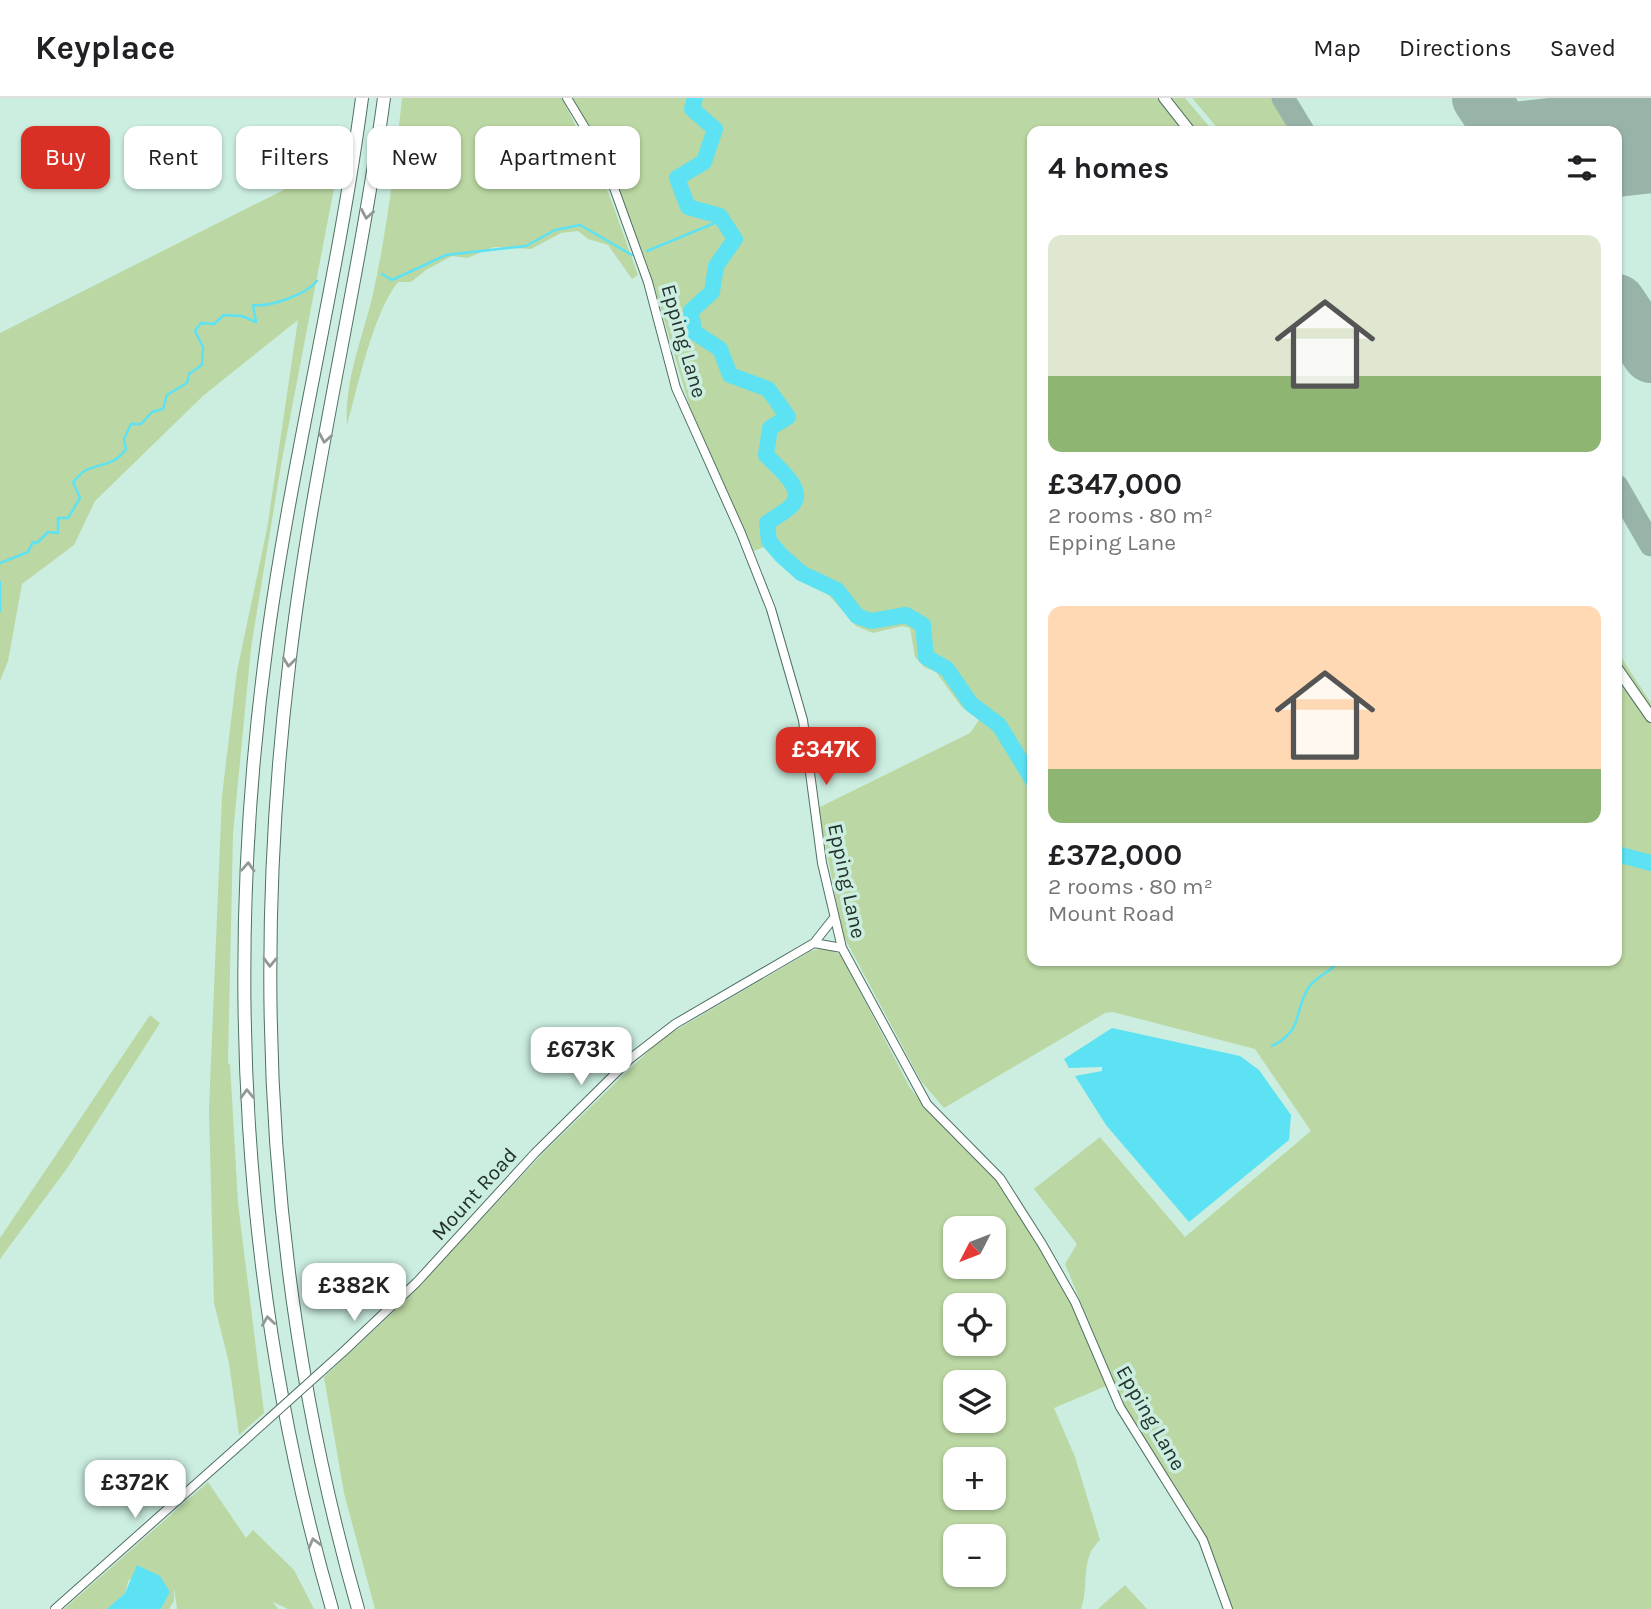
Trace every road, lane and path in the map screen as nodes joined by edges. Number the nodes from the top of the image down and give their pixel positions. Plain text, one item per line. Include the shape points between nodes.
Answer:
1 (362, 98) edge
2 (384, 98) edge
3 (567, 98) edge
4 (1164, 98) edge
5 (1187, 126) edge
6 (1622, 675) edge
7 (1651, 717) edge
8 (833, 919) junction
9 (814, 943) junction
10 (842, 948) junction
11 (55, 1609) edge
12 (332, 1609) edge
13 (358, 1609) edge
14 (1227, 1609) edge

12 -> 1 highway via 289,1440 262,1280 247,1094 246,919 253,778 267,639
2 -> 13 highway via 290,651 275,802 270,930 272,1104 288,1277 315,1436
3 - 8 street, Epping Lane via 614,188 648,282 676,388 771,609 806,733
4 - 5 main road
6 - 7 main road
8 - 9 street, Mount Road
8 - 10 street, Epping Lane
9 - 10 street
9 - 11 street, Mount Road, bridge via 676,1024 631,1058 535,1153 417,1282
10 - 14 street, Epping Lane via 923,1097 1000,1178 1048,1253 1087,1328 1120,1407 1203,1541

